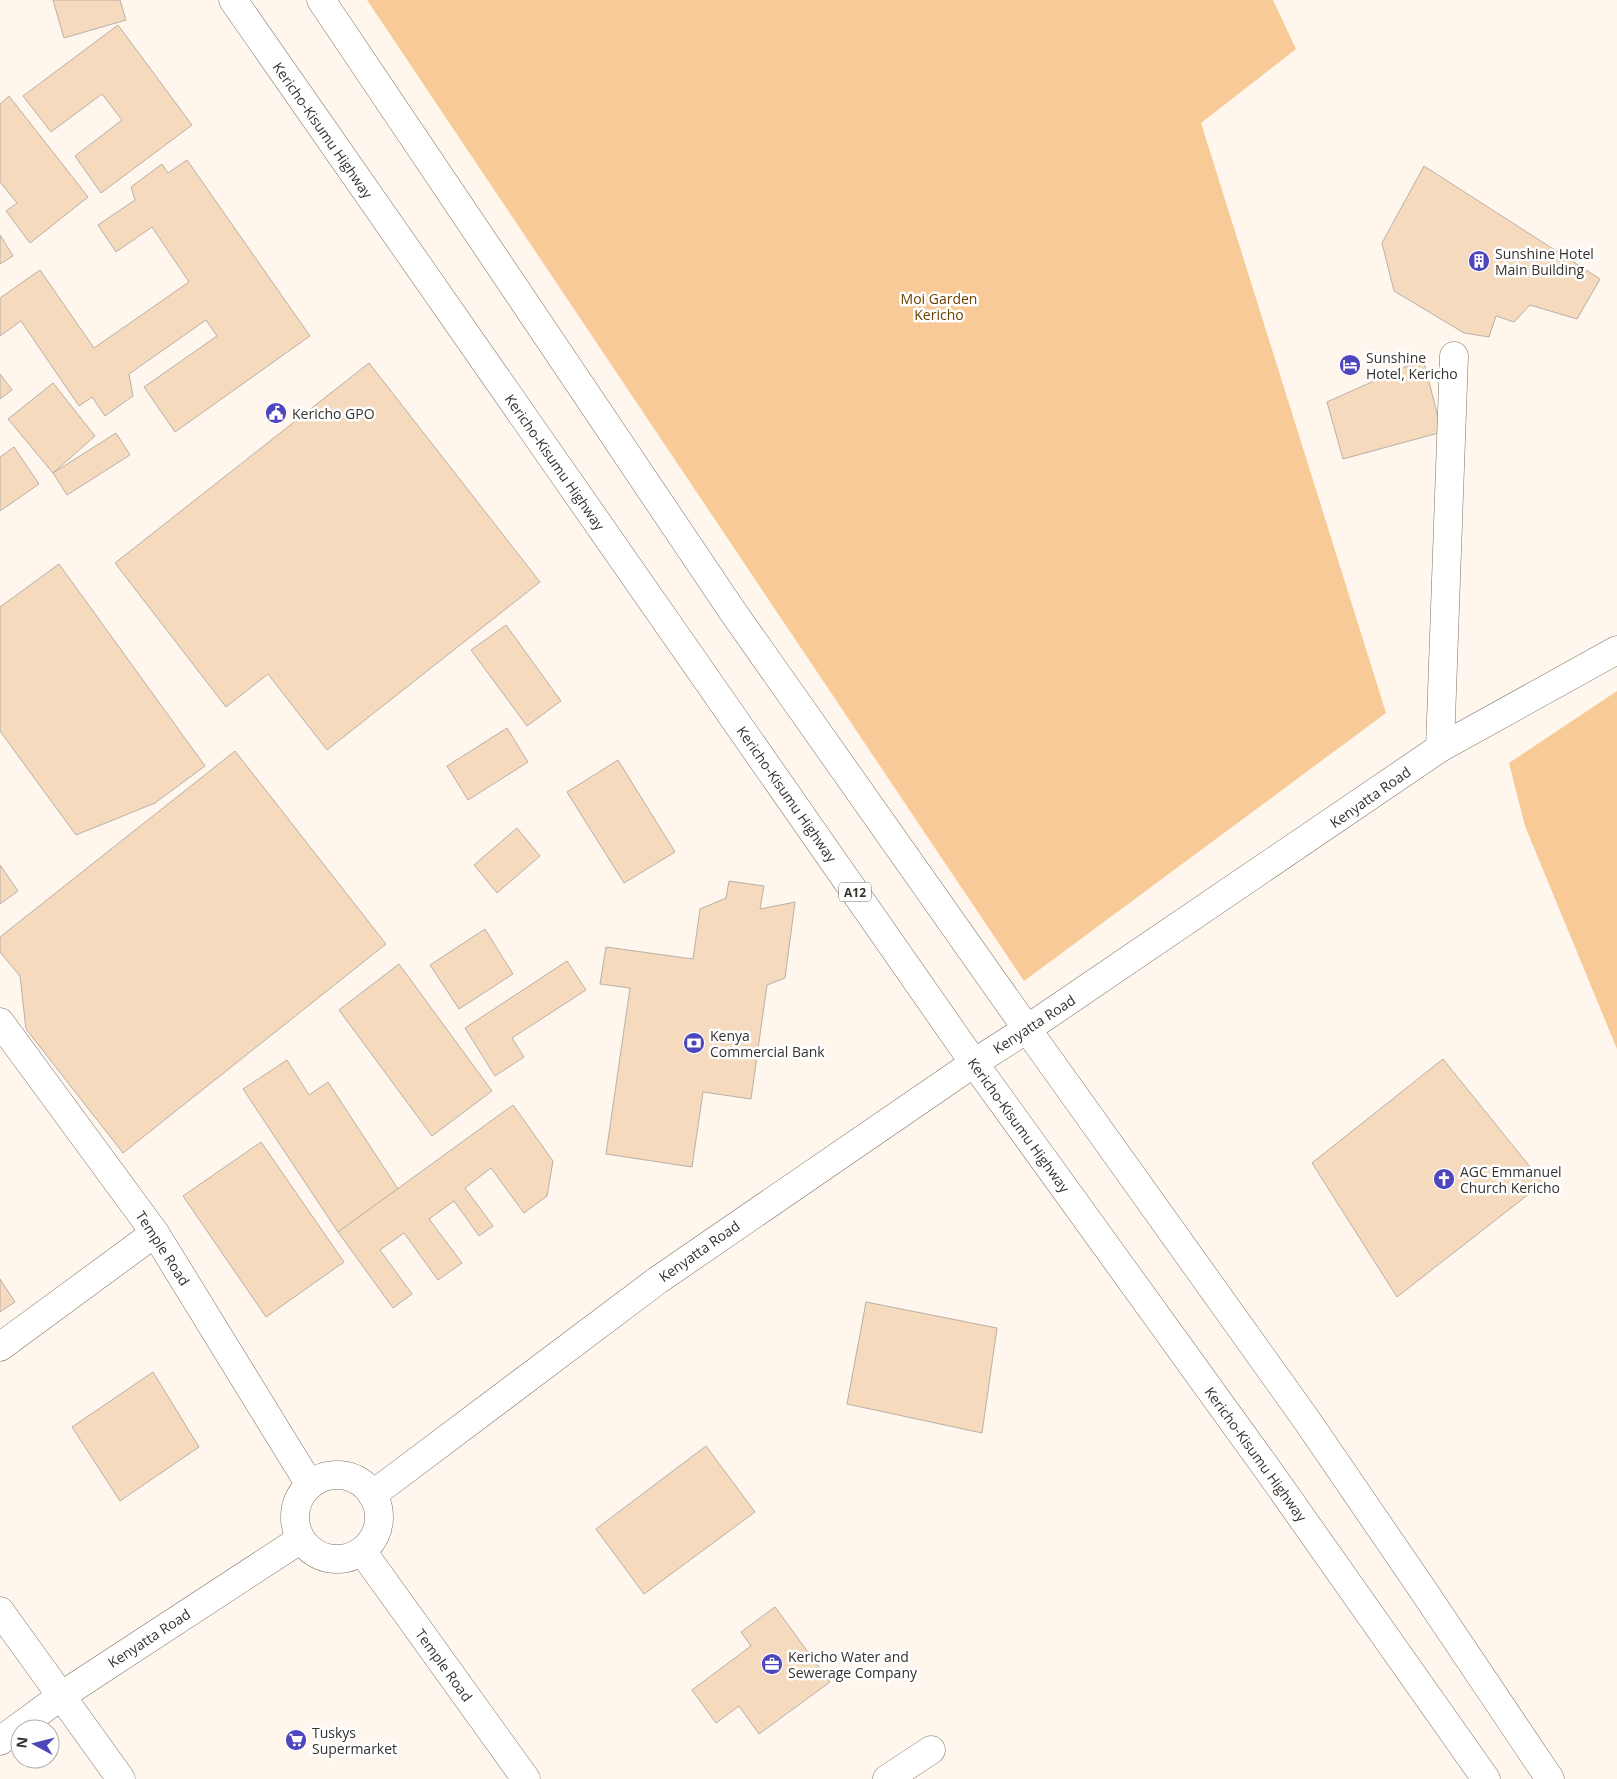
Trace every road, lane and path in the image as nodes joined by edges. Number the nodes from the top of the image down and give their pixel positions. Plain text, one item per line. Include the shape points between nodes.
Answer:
1 (232, 0) edge
2 (321, 0) edge
3 (1454, 356) dead end
4 (1617, 650) edge
5 (1440, 748) junction
6 (0, 1022) edge
7 (1027, 1029) junction
8 (974, 1063) junction
9 (155, 1233) junction
10 (0, 1347) edge
11 (310, 1485) junction
12 (372, 1494) junction
13 (300, 1539) junction
14 (362, 1551) junction
15 (0, 1611) edge
16 (61, 1696) junction
17 (0, 1741) edge
18 (931, 1750) dead end
19 (121, 1779) edge
20 (526, 1779) edge
21 (887, 1779) edge
22 (1486, 1779) edge
23 (1550, 1779) edge

1 - 8 main road, Kericho-Kisumu Highway / A12
2 - 7 main road via 733,612
3 - 5 main road
4 - 5 main road, Kenyatta Road
5 - 7 main road, Kenyatta Road
6 - 9 main road, Temple Road
7 - 8 main road, Kenyatta Road
7 - 23 main road via 1308,1422
8 - 12 main road, Kenyatta Road via 658,1280
8 - 22 main road, Kericho-Kisumu Highway / A12
9 - 10 main road
9 - 11 main road, Temple Road
11 - 12 main road via 324,1477 339,1475 353,1478
11 - 13 main road via 295,1510
12 - 14 main road via 378,1508 378,1522 374,1536
13 - 14 main road via 320,1556 335,1559 349,1558
13 - 16 main road, Kenyatta Road
14 - 20 main road, Temple Road
15 - 16 main road
16 - 17 main road, Kenyatta Road
16 - 19 main road
18 - 21 main road

